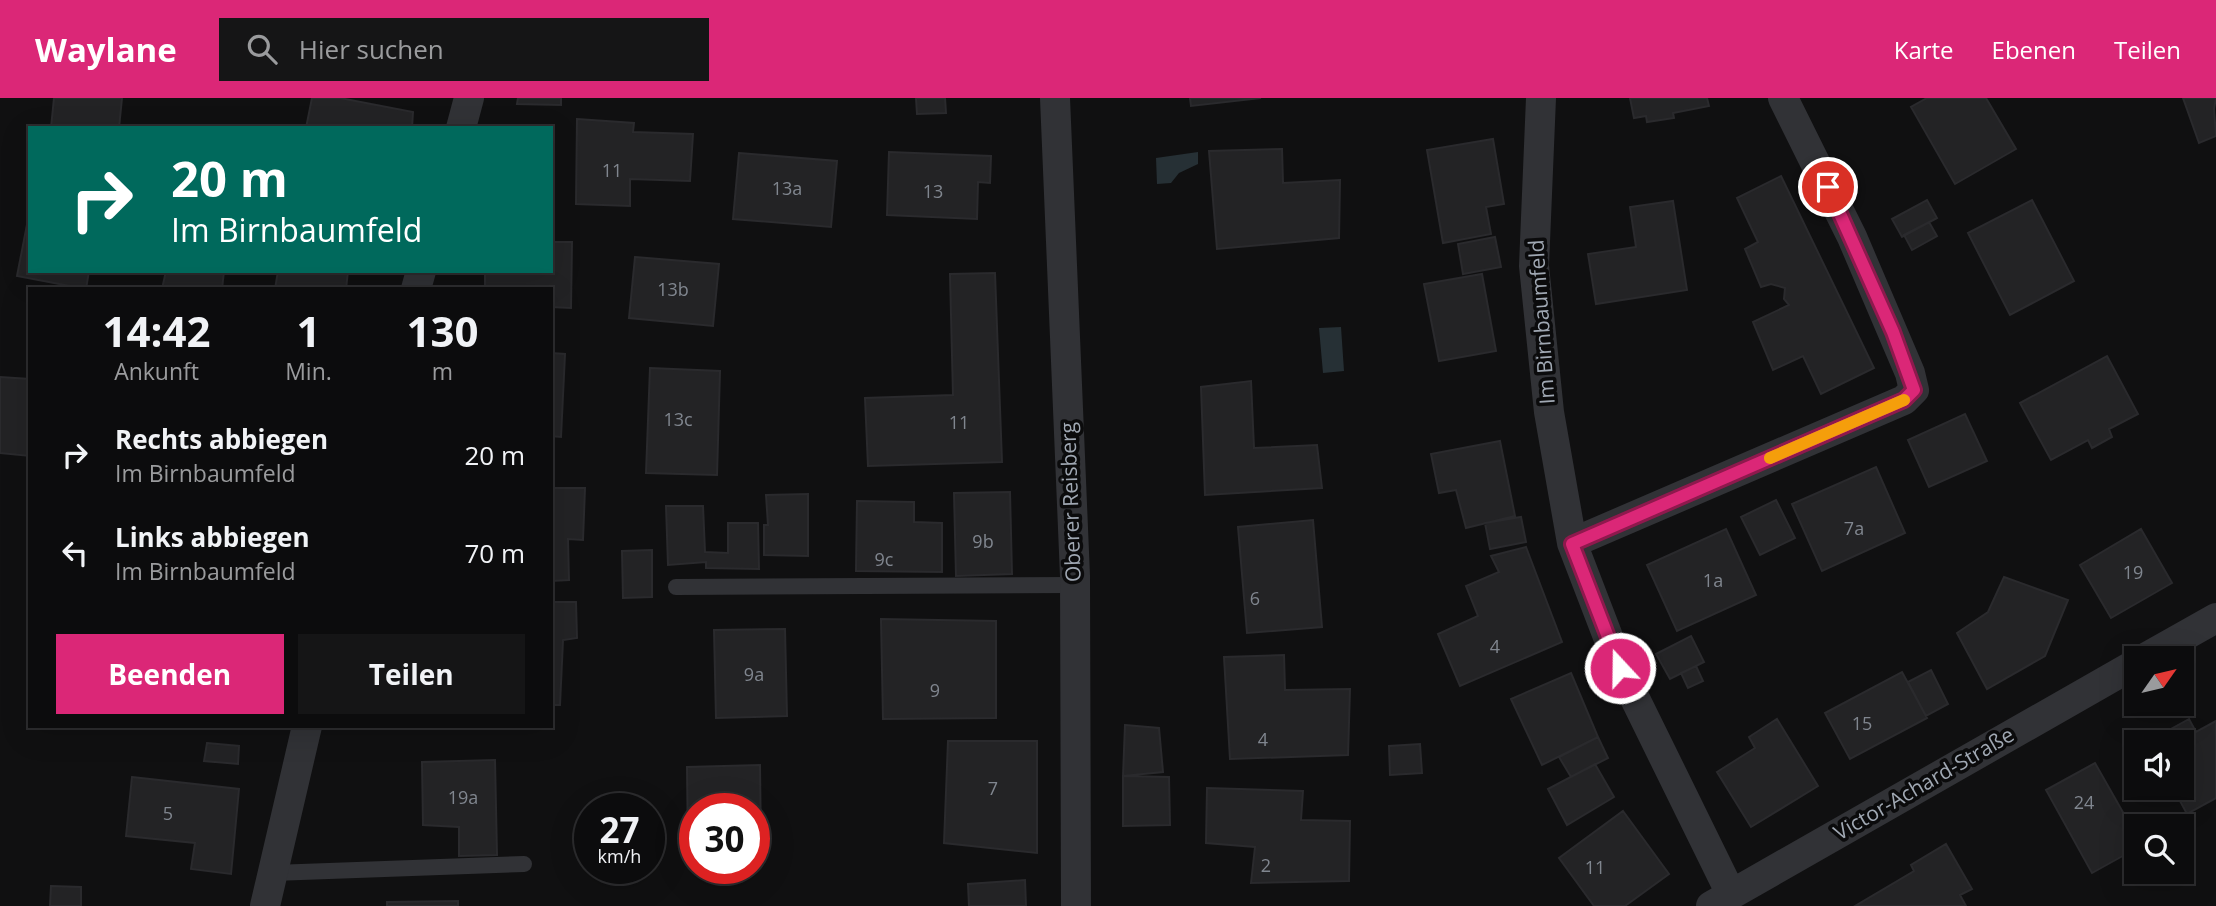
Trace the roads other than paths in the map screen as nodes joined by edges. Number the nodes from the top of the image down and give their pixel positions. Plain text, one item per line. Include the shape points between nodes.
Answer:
1 (469, 98) edge
2 (1055, 98) edge
3 (1541, 98) edge
4 (1783, 98) edge
5 (462, 126) edge
6 (1572, 544) junction
7 (1074, 585) junction
8 (676, 587) dead end
9 (2216, 618) edge
10 (2166, 646) edge
11 (2124, 670) edge
12 (307, 728) edge
13 (524, 864) dead end
14 (273, 873) junction
15 (1719, 902) edge
16 (265, 906) edge
17 (1076, 906) edge

1 - 5 street
2 - 7 street, Oberer Reisberg
3 - 6 street, Im Birnbaumfeld via 1534,266 1549,412
4 - 6 street via 1852,237 1914,390 1904,400
6 - 15 street, Im Birnbaumfeld
7 - 8 lane
7 - 17 street, Oberer Reisberg
9 - 10 street
11 - 15 street, Victor-Achard-Straße
12 - 14 street
13 - 14 lane
14 - 16 street

